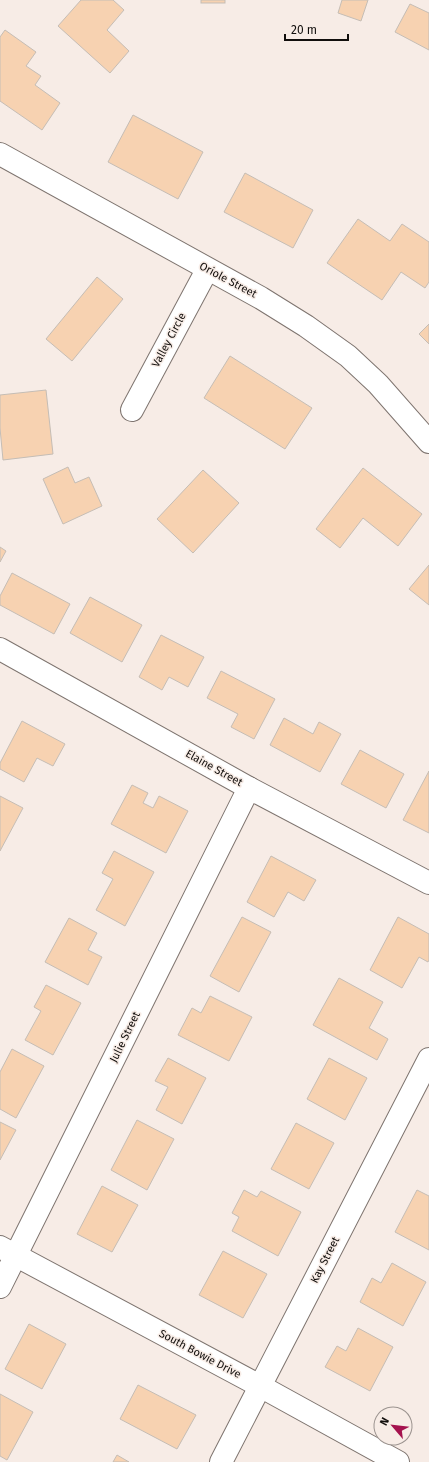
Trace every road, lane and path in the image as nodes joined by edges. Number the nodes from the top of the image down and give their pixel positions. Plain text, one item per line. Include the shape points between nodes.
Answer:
1 (0, 154) edge
2 (207, 270) junction
3 (132, 410) dead end
4 (429, 442) edge
5 (1, 652) edge
6 (249, 788) junction
7 (429, 883) edge
8 (429, 1059) edge
9 (8, 1252) edge
10 (0, 1287) edge
11 (260, 1386) junction
12 (221, 1462) edge
13 (398, 1462) edge

1 - 2 street, Oriole Street
2 - 3 street, Valley Circle
2 - 4 street, Oriole Street via 267,302 348,356 378,384
5 - 6 street, Elaine Street
6 - 7 street, Elaine Street
6 - 9 street, Julie Street
8 - 11 street, Kay Street
9 - 10 street, Julie Street
9 - 11 street, South Bowie Drive
11 - 12 street, Kay Street
11 - 13 street, South Bowie Drive

